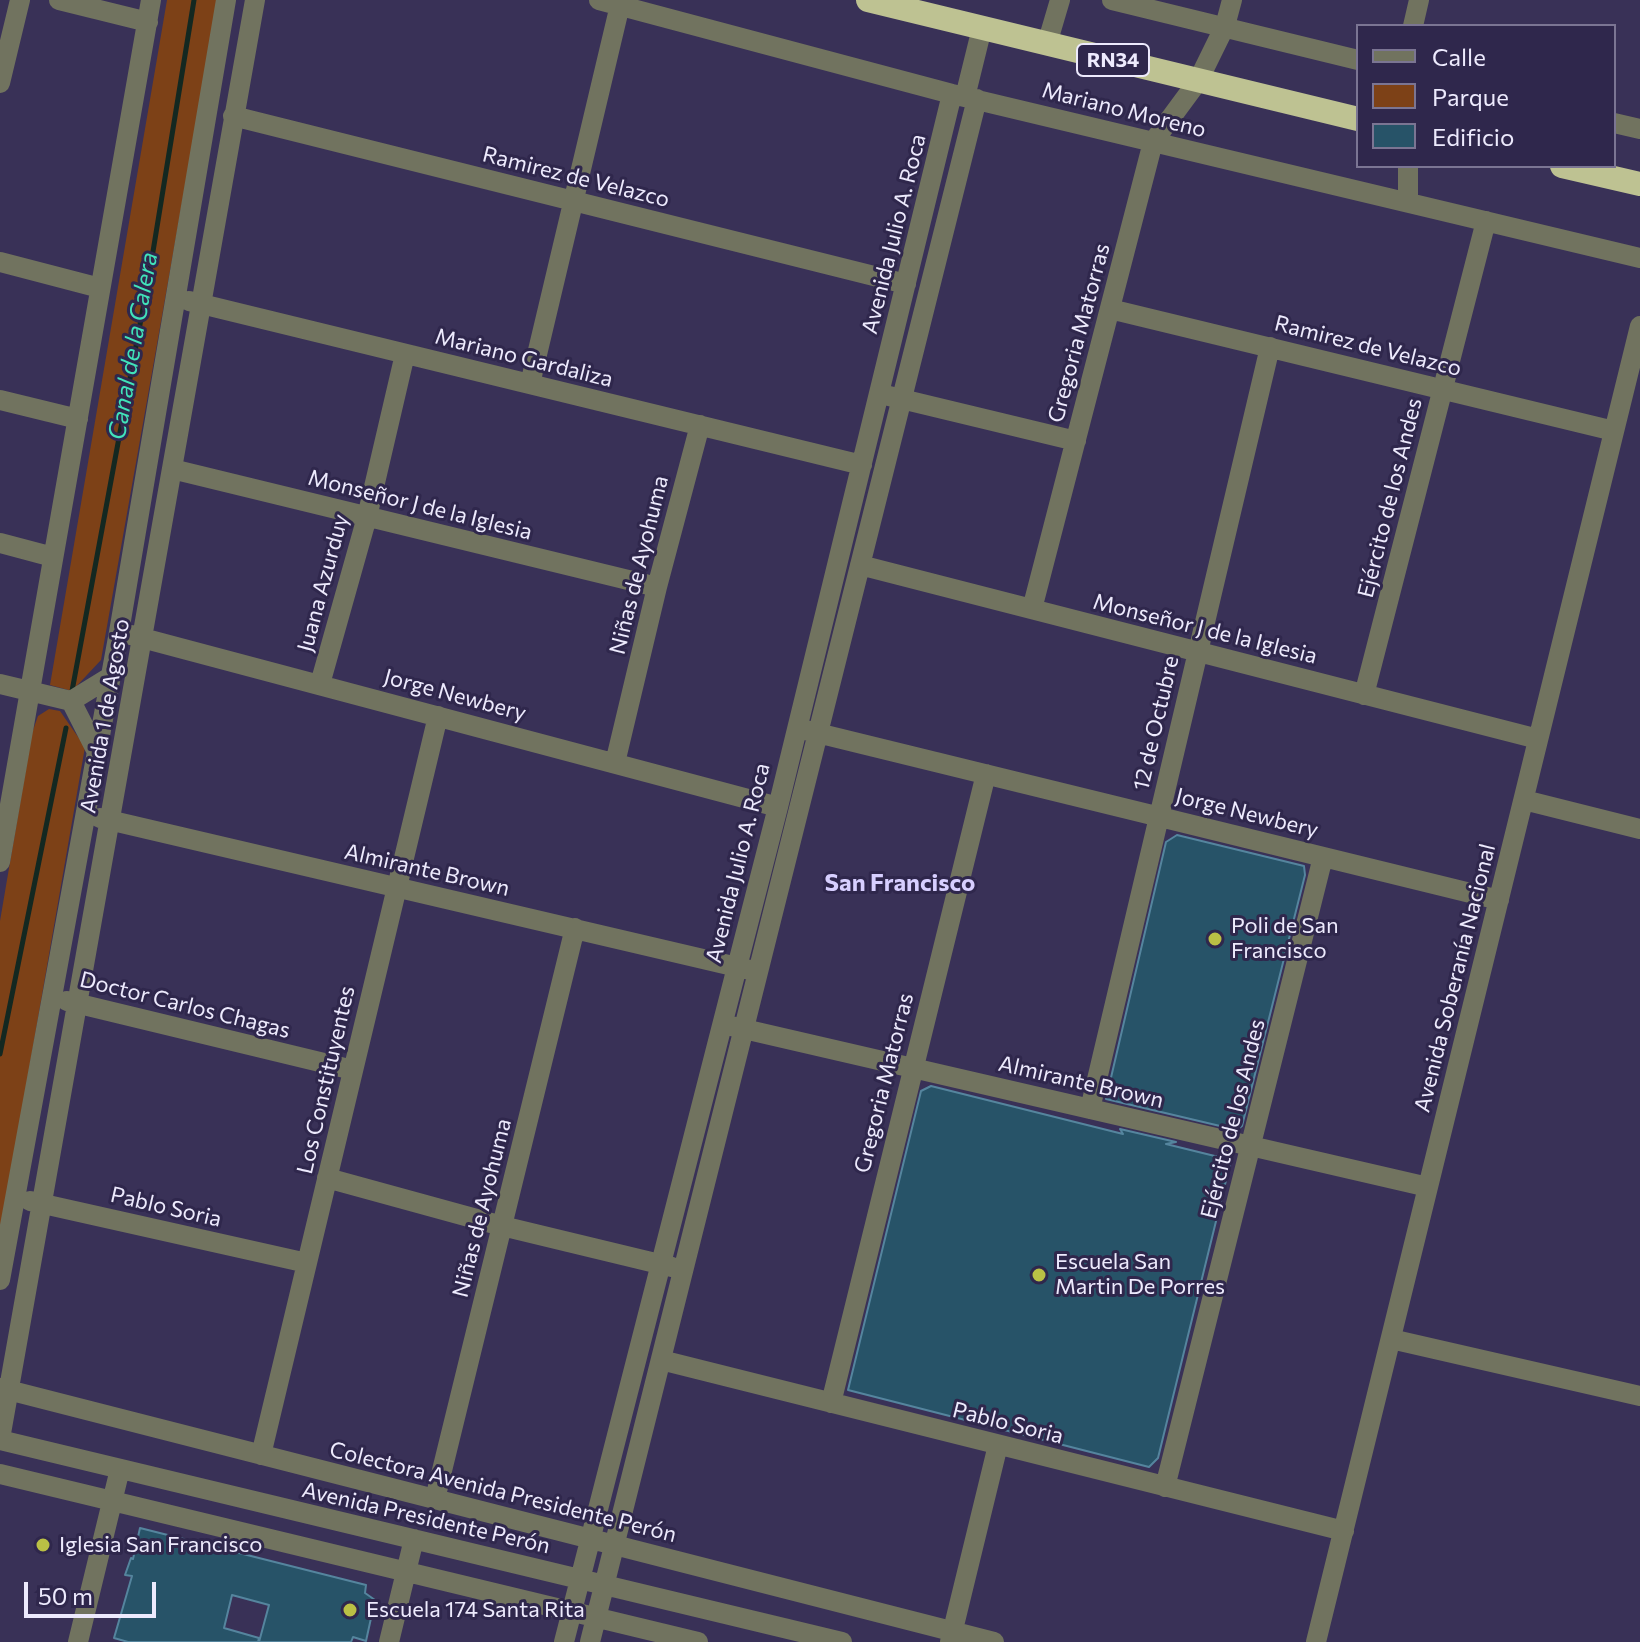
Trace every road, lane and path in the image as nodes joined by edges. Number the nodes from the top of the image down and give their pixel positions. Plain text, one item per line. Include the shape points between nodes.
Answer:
1 (20, 0) edge
2 (59, 0) edge
3 (151, 0) edge
4 (226, 0) edge
5 (255, 0) edge
6 (599, 0) edge
7 (1060, 0) edge
8 (1112, 0) edge
9 (1232, 0) edge
10 (1419, 0) edge
11 (876, 1) edge
12 (623, 2) edge
13 (148, 22) junction
14 (1413, 24) edge
15 (1225, 26) junction
16 (982, 28) junction
17 (1047, 44) junction
18 (1356, 59) edge
19 (1198, 81) junction
20 (0, 83) edge
21 (965, 96) junction
22 (233, 116) junction
23 (1356, 119) edge
24 (1616, 123) edge
25 (1640, 129) edge
26 (1153, 142) junction
27 (1408, 168) edge
28 (1571, 168) edge
29 (1640, 184) edge
30 (574, 201) junction
31 (1408, 203) junction
32 (1486, 221) junction
33 (1640, 258) edge
34 (0, 262) edge
35 (906, 284) junction
36 (100, 288) junction
37 (176, 298) junction
38 (201, 304) junction
39 (1110, 309) junction
40 (1640, 326) edge
41 (1270, 347) junction
42 (405, 354) junction
43 (530, 384) junction
44 (1443, 389) junction
45 (879, 394) junction
46 (902, 399) junction
47 (0, 400) edge
48 (78, 419) junction
49 (700, 425) junction
50 (1614, 431) junction
51 (1076, 441) junction
52 (862, 465) junction
53 (172, 469) junction
54 (367, 517) junction
55 (0, 543) edge
56 (53, 557) junction
57 (860, 565) junction
58 (657, 587) junction
59 (1032, 609) junction
60 (119, 632) junction
61 (143, 637) junction
62 (1198, 652) junction
63 (110, 677) junction
64 (0, 684) edge
65 (320, 684) junction
66 (30, 691) junction
67 (1364, 695) junction
68 (71, 701) junction
69 (438, 716) junction
70 (797, 728) junction
71 (818, 733) junction
72 (1538, 739) junction
73 (97, 752) junction
74 (615, 763) junction
75 (986, 774) junction
76 (1524, 800) junction
77 (778, 807) junction
78 (85, 815) junction
79 (1159, 816) junction
80 (111, 821) junction
81 (3, 828) edge
82 (1640, 829) edge
83 (1323, 857) junction
84 (0, 862) edge
85 (397, 887) junction
86 (1499, 900) junction
87 (575, 928) junction
88 (737, 967) junction
89 (758, 971) junction
90 (52, 997) junction
91 (78, 1003) junction
92 (722, 1024) junction
93 (744, 1029) junction
94 (912, 1068) junction
95 (353, 1070) junction
96 (1090, 1109) junction
97 (1251, 1146) junction
98 (327, 1178) junction
99 (1428, 1187) junction
100 (15, 1198) junction
101 (42, 1204) junction
102 (502, 1226) junction
103 (307, 1263) junction
104 (661, 1264) junction
105 (683, 1270) junction
106 (0, 1280) edge
107 (1391, 1339) junction
108 (661, 1360) junction
109 (4, 1390) edge
110 (1640, 1396) edge
111 (831, 1403) junction
112 (0, 1440) edge
113 (998, 1445) junction
114 (261, 1455) junction
115 (120, 1469) junction
116 (0, 1474) edge
117 (1165, 1487) junction
118 (435, 1499) junction
119 (112, 1501) junction
120 (1344, 1531) junction
121 (414, 1539) junction
122 (590, 1539) junction
123 (614, 1545) junction
124 (406, 1572) junction
125 (580, 1579) junction
126 (604, 1585) junction
127 (572, 1611) junction
128 (596, 1617) junction
129 (770, 1634) edge
130 (951, 1637) edge
131 (78, 1642) edge
132 (389, 1642) edge
133 (564, 1642) edge
134 (590, 1642) edge
135 (698, 1642) edge
136 (842, 1642) edge
137 (994, 1642) edge
138 (1316, 1642) edge

1 - 20 street
2 - 13 street
3 - 13 street
4 - 37 street, Avenida 1 de Agosto
5 - 22 street, Avenida 1 de Agosto
6 - 12 street, Mariano Moreno
7 - 17 street
8 - 15 street
9 - 15 street, Gregoria Matorras
10 - 14 street
11 - 16 highway, RN34
12 - 21 street, Mariano Moreno
12 - 30 street
13 - 36 street
15 - 18 street
15 - 19 street, Gregoria Matorras
16 - 17 highway, RN34
16 - 21 street
17 - 19 highway, RN34
19 - 23 highway, RN34
19 - 26 street, Gregoria Matorras
21 - 26 street, Mariano Moreno
21 - 35 street, Avenida Julio A. Roca
21 - 46 street, Avenida Julio A. Roca
22 - 30 street, Ramirez de Velazco
22 - 38 street, Avenida 1 de Agosto
24 - 25 street
26 - 31 street, Mariano Moreno
26 - 39 street, Gregoria Matorras
27 - 31 street
28 - 29 highway
30 - 35 street, Ramirez de Velazco
30 - 43 street
31 - 32 street, Mariano Moreno
32 - 33 street, Mariano Moreno
32 - 44 street, Ejército de los Andes
34 - 36 street
35 - 45 street, Avenida Julio A. Roca
36 - 48 street
37 - 38 street, Mariano Gardaliza
37 - 60 street, Avenida 1 de Agosto
38 - 42 street, Mariano Gardaliza
38 - 53 street, Avenida 1 de Agosto
39 - 41 street, Ramirez de Velazco
39 - 51 street, Gregoria Matorras
40 - 50 street, Avenida Soberanía Nacional
41 - 44 street, Ramirez de Velazco
41 - 62 street, 12 de Octubre
42 - 43 street, Mariano Gardaliza
42 - 54 street, Juana Azurduy
43 - 49 street, Mariano Gardaliza
44 - 50 street, Ramirez de Velazco
44 - 67 street, Ejército de los Andes
45 - 46 street
45 - 52 street, Avenida Julio A. Roca
46 - 51 street
46 - 57 street, Avenida Julio A. Roca
47 - 48 street
48 - 56 street
49 - 52 street, Mariano Gardaliza
49 - 58 street, Niñas de Ayohuma
50 - 72 street, Avenida Soberanía Nacional
51 - 59 street, Gregoria Matorras
52 - 70 street, Avenida Julio A. Roca
53 - 54 street, Monseñor J de la Iglesia
53 - 61 street, Avenida 1 de Agosto
54 - 58 street, Monseñor J de la Iglesia
54 - 65 street, Juana Azurduy
55 - 56 street
56 - 66 street
57 - 59 street, Monseñor J de la Iglesia
57 - 71 street, Avenida Julio A. Roca
58 - 74 street, Niñas de Ayohuma
59 - 62 street, Monseñor J de la Iglesia
60 - 61 street, Jorge Newbery
60 - 63 street, Avenida 1 de Agosto
61 - 65 street, Jorge Newbery
61 - 80 street, Avenida 1 de Agosto
62 - 67 street, Monseñor J de la Iglesia
62 - 79 street, 12 de Octubre
63 - 68 street
63 - 73 street, Avenida 1 de Agosto
64 - 66 street
65 - 69 street, Jorge Newbery
66 - 68 street
66 - 81 street
67 - 72 street, Monseñor J de la Iglesia
68 - 73 street
69 - 74 street, Jorge Newbery
69 - 85 street, Los Constituyentes
70 - 71 street, Jorge Newbery
70 - 77 street, Avenida Julio A. Roca
71 - 75 street, Jorge Newbery
71 - 89 street, Avenida Julio A. Roca
72 - 76 street, Avenida Soberanía Nacional
73 - 78 street, Avenida 1 de Agosto
74 - 77 street, Jorge Newbery
75 - 79 street, Jorge Newbery
75 - 94 street, Gregoria Matorras
76 - 82 street
76 - 86 street, Avenida Soberanía Nacional
77 - 88 street, Avenida Julio A. Roca
78 - 80 street, Almirante Brown
78 - 90 street, Avenida 1 de Agosto
79 - 83 street, Jorge Newbery
79 - 96 street, 12 de Octubre
80 - 85 street, Almirante Brown
80 - 91 street, Avenida 1 de Agosto
81 - 84 street
83 - 86 street, Jorge Newbery
83 - 97 street, Ejército de los Andes
85 - 87 street, Almirante Brown
85 - 95 street, Los Constituyentes
86 - 99 street, Avenida Soberanía Nacional
87 - 88 street, Almirante Brown
87 - 102 street, Niñas de Ayohuma
88 - 89 street, Almirante Brown
88 - 92 street, Avenida Julio A. Roca
89 - 93 street, Avenida Julio A. Roca
90 - 91 street, Doctor Carlos Chagas
90 - 100 street, Avenida 1 de Agosto
91 - 95 street, Doctor Carlos Chagas
91 - 101 street, Avenida 1 de Agosto
92 - 93 street, Almirante Brown
92 - 104 street, Avenida Julio A. Roca
93 - 94 street, Almirante Brown
93 - 105 street, Avenida Julio A. Roca
94 - 96 street, Almirante Brown
94 - 111 street, Gregoria Matorras
95 - 98 street, Los Constituyentes
96 - 97 street, Almirante Brown
97 - 99 street, Almirante Brown
97 - 117 street, Ejército de los Andes
98 - 102 street
98 - 103 street, Los Constituyentes
99 - 107 street, Avenida Soberanía Nacional
100 - 101 street, Pablo Soria
100 - 106 street, Avenida 1 de Agosto
101 - 103 street, Pablo Soria
101 - 109 street, Avenida 1 de Agosto
102 - 104 street
102 - 118 street, Niñas de Ayohuma
103 - 114 street, Los Constituyentes
104 - 105 street
104 - 122 street, Avenida Julio A. Roca
105 - 108 street, Avenida Julio A. Roca
107 - 110 street
107 - 120 street, Avenida Soberanía Nacional
108 - 111 street, Pablo Soria
108 - 123 street, Avenida Julio A. Roca
109 - 112 street, Avenida 1 de Agosto
109 - 114 street, Colectora Avenida Presidente Perón
111 - 113 street, Pablo Soria
112 - 115 street, Avenida Presidente Perón
113 - 117 street, Pablo Soria
113 - 130 street
114 - 118 street, Colectora Avenida Presidente Perón
115 - 119 street
115 - 121 street, Avenida Presidente Perón
116 - 119 street
117 - 120 street, Pablo Soria
118 - 122 street, Colectora Avenida Presidente Perón
119 - 124 street
119 - 131 street
120 - 138 street, Avenida Soberanía Nacional
121 - 124 street
121 - 125 street, Avenida Presidente Perón
122 - 123 street, Colectora Avenida Presidente Perón
122 - 125 street, Avenida Julio A. Roca
123 - 126 street, Avenida Julio A. Roca
123 - 130 street, Colectora Avenida Presidente Perón
124 - 127 street
124 - 132 street
125 - 126 street, Avenida Presidente Perón
125 - 127 street, Avenida Julio A. Roca
126 - 128 street, Avenida Julio A. Roca
126 - 129 street, Avenida Presidente Perón
127 - 128 street
127 - 133 street, Avenida Julio A. Roca
128 - 134 street, Avenida Julio A. Roca
128 - 135 street
129 - 136 street, Avenida Presidente Perón
130 - 137 street, Colectora Avenida Presidente Perón

